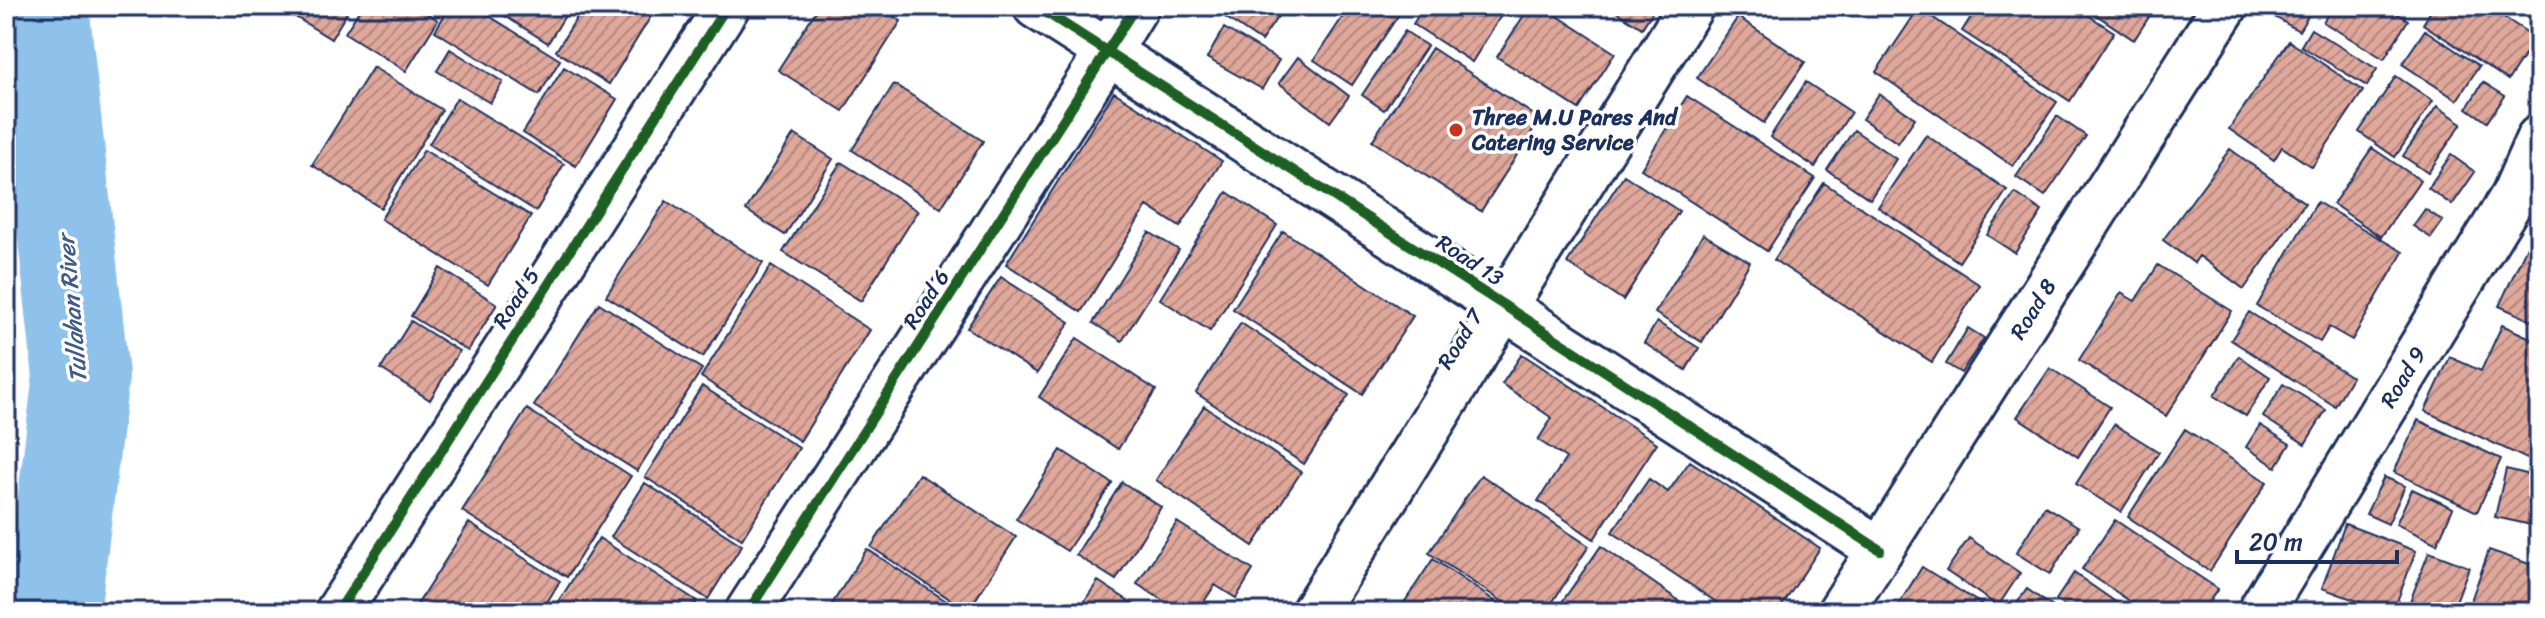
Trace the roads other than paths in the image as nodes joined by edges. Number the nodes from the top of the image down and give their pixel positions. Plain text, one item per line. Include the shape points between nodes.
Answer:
1 (727, 6) edge
2 (1036, 6) edge
3 (1136, 6) edge
4 (1691, 6) edge
5 (2225, 6) edge
6 (1108, 52) junction
7 (2539, 138) edge
8 (1505, 306) junction
9 (1880, 550) junction
10 (338, 612) edge
11 (748, 612) edge
12 (1314, 612) edge
13 (1840, 612) edge
14 (2260, 612) edge

1 - 10 street, Road 5
2 - 6 street, Road 13
3 - 6 street, Road 6
4 - 8 street, Road 7
5 - 9 street, Road 8
6 - 8 street, Road 13
6 - 11 street, Road 6
7 - 14 street, Road 9 via 2514,195
8 - 9 street, Road 13
8 - 12 street, Road 7
9 - 13 street, Road 8

